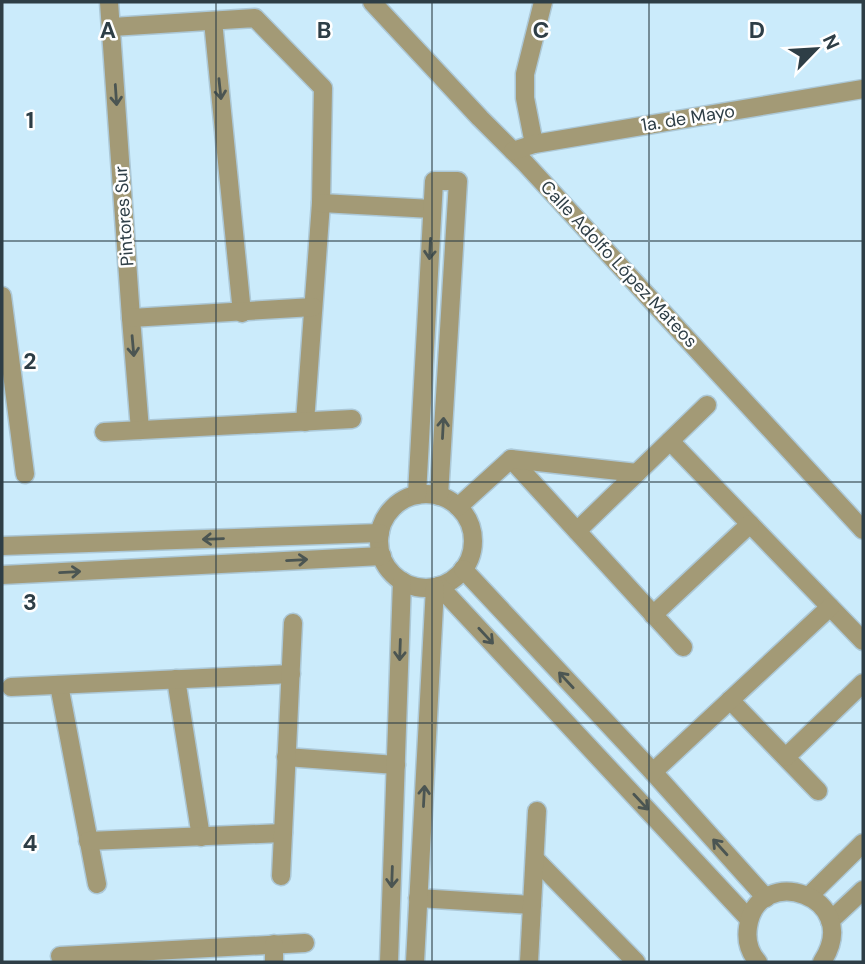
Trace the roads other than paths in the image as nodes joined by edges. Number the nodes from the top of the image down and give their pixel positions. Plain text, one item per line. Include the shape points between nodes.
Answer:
1 (109, 2) edge
2 (372, 2) edge
3 (543, 2) edge
4 (213, 21) junction
5 (112, 27) junction
6 (863, 89) edge
7 (534, 144) junction
8 (513, 151) junction
9 (321, 203) junction
10 (432, 209) junction
11 (2, 296) edge
12 (313, 307) junction
13 (242, 313) junction
14 (131, 318) junction
15 (707, 405) dead end
16 (352, 419) dead end
17 (305, 422) junction
18 (140, 430) junction
19 (104, 432) dead end
20 (670, 441) junction
21 (512, 459) junction
22 (637, 473) junction
23 (25, 474) dead end
24 (416, 495) junction
25 (439, 496) junction
26 (458, 507) junction
27 (750, 524) junction
28 (863, 530) edge
29 (577, 531) junction
30 (380, 533) junction
31 (2, 546) edge
32 (382, 556) junction
33 (463, 569) junction
34 (2, 575) edge
35 (402, 581) junction
36 (437, 586) junction
37 (830, 607) junction
38 (653, 615) junction
39 (293, 623) dead end
40 (863, 641) edge
41 (682, 647) dead end
42 (291, 674) junction
43 (176, 679) junction
44 (863, 683) edge
45 (59, 685) junction
46 (11, 687) dead end
47 (730, 700) junction
48 (286, 757) junction
49 (786, 757) junction
50 (396, 765) junction
51 (653, 772) junction
52 (818, 791) dead end
53 (537, 811) dead end
54 (283, 833) junction
55 (201, 837) junction
56 (88, 841) junction
57 (863, 843) edge
58 (535, 859) junction
59 (281, 876) dead end
60 (97, 884) dead end
61 (863, 890) edge
62 (809, 896) junction
63 (418, 898) junction
64 (766, 898) junction
65 (532, 905) junction
66 (749, 919) junction
67 (830, 921) junction
68 (305, 943) dead end
69 (274, 953) edge
70 (60, 956) dead end
71 (107, 958) edge
72 (755, 961) edge
73 (389, 962) edge
74 (415, 962) edge
75 (529, 962) edge
76 (636, 962) edge
77 (822, 962) edge

1 - 5 street, Pintores Sur
2 - 8 street, Calle Adolfo López Mateos
3 - 7 street via 525,74
4 - 5 street
4 - 9 street via 255,18 323,88
4 -> 13 street
5 -> 14 street, Pintores Sur
6 - 7 street, 1a. de Mayo
7 - 8 street, 1a. de Mayo
8 - 28 street, Calle Adolfo López Mateos
9 - 10 street
9 - 12 street
10 -> 24 street
25 -> 10 street via 458,181 434,181
11 - 23 street
12 - 13 street
12 - 17 street
13 - 14 street
14 -> 18 street, Pintores Sur
15 - 20 street
16 - 17 street
17 - 18 street
18 - 19 street
20 - 22 street
20 - 27 street
21 - 22 street
21 - 26 street
21 - 29 street
22 - 29 street
24 - 25 street
24 - 30 street via 396,504
25 - 26 street
26 - 33 street via 472,537
27 - 37 street
27 - 38 street
29 - 38 street
30 -> 31 street
30 - 32 street
34 -> 32 street
32 - 35 street
33 - 36 street
51 -> 33 street
35 - 36 street via 424,588
35 -> 50 street
63 -> 36 street
36 -> 66 street
37 - 40 street
37 - 47 street
38 - 41 street
39 - 42 street
42 - 43 street
42 - 48 street
43 - 45 street
43 - 55 street
44 - 49 street
45 - 46 street
45 - 56 street
47 - 49 street
47 - 51 street
48 - 50 street
48 - 54 street
49 - 52 street
50 -> 73 street
64 -> 51 street
53 - 58 street
54 - 55 street
54 - 59 street
55 - 56 street
56 - 60 street
57 - 62 street
58 - 65 street
58 - 76 street
61 - 67 street
62 - 64 street via 788,891
62 - 67 street
63 - 65 street
63 - 74 street
64 - 66 street
65 - 75 street
66 - 72 street via 747,936
67 - 77 street via 832,943
68 - 69 street
69 - 71 street
70 - 71 street

